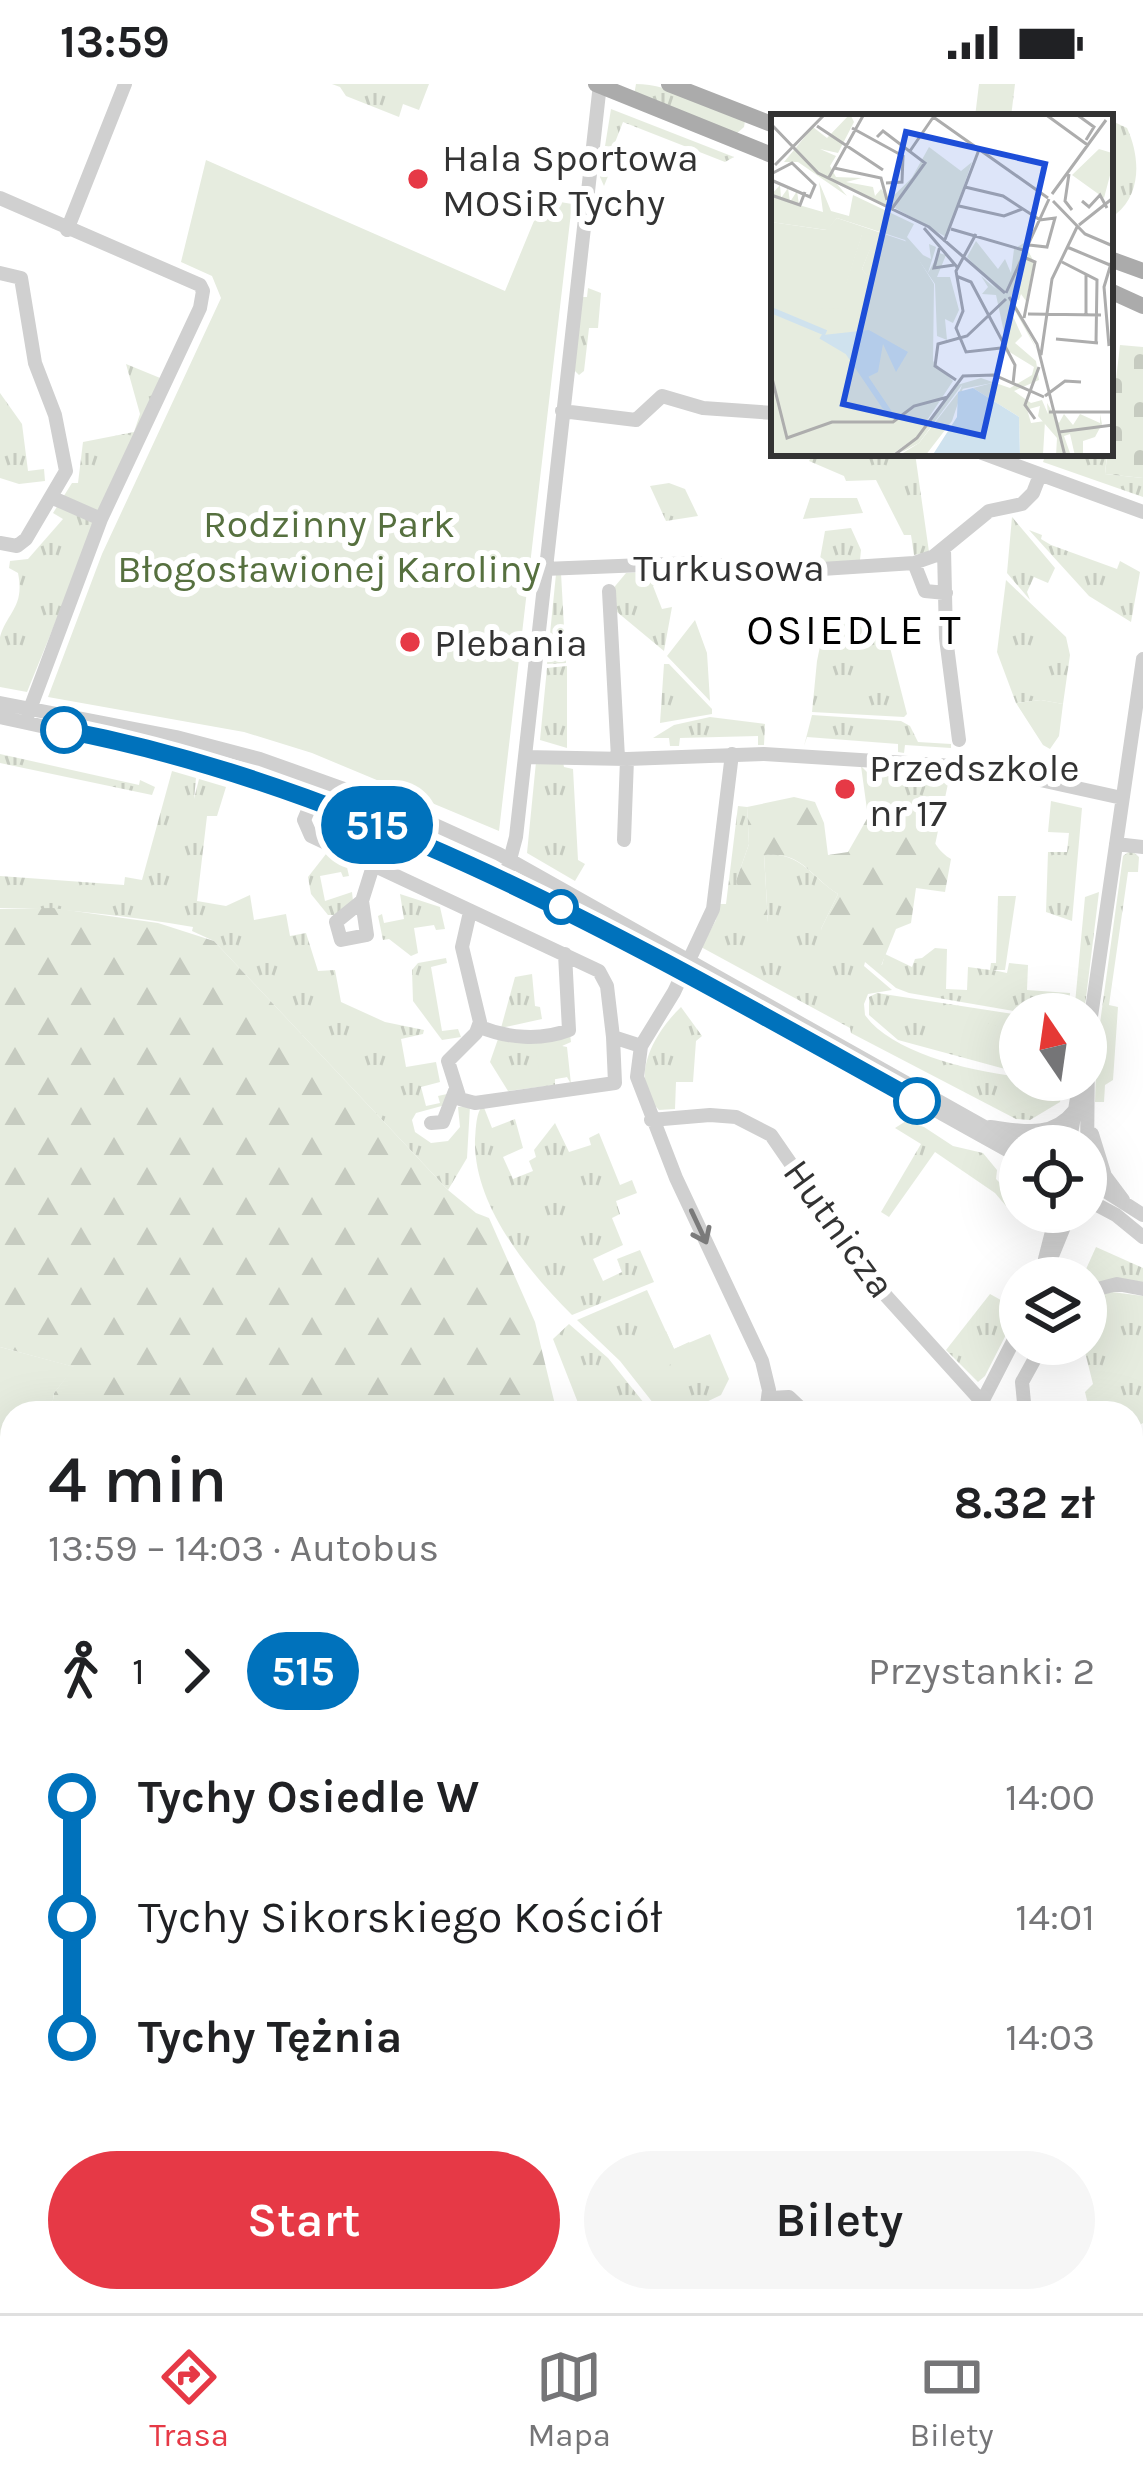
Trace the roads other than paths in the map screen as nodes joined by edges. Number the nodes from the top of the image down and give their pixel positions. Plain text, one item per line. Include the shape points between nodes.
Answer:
1 (125, 84) edge
2 (669, 84) edge
3 (604, 86) edge
4 (771, 124) edge
5 (771, 155) edge
6 (0, 198) edge
7 (67, 230) junction
8 (1113, 260) edge
9 (1143, 272) edge
10 (0, 273) edge
11 (1113, 292) edge
12 (1143, 306) edge
13 (562, 411) junction
14 (771, 413) edge
15 (990, 456) edge
16 (1040, 475) junction
17 (53, 498) junction
18 (1143, 512) edge
19 (101, 519) junction
20 (0, 543) edge
21 (944, 549) junction
22 (914, 562) junction
23 (544, 569) junction
24 (609, 590) dead end
25 (946, 593) junction
26 (1143, 659) edge
27 (0, 704) edge
28 (0, 716) edge
29 (27, 716) junction
30 (959, 740) dead end
31 (732, 754) junction
32 (525, 757) junction
33 (622, 758) junction
34 (1122, 798) junction
35 (312, 801) junction
36 (400, 808) junction
37 (441, 827) junction
38 (391, 831) junction
39 (624, 840) dead end
40 (1116, 844) junction
41 (1143, 847) edge
42 (433, 848) junction
43 (511, 861) junction
44 (373, 866) junction
45 (494, 874) junction
46 (362, 901) dead end
47 (470, 912) junction
48 (565, 954) junction
49 (685, 966) junction
50 (1095, 993) edge
51 (480, 1027) junction
52 (613, 1037) junction
53 (641, 1046) junction
54 (455, 1091) junction
55 (1081, 1101) edge
56 (1082, 1101) edge
57 (1081, 1111) junction
58 (651, 1120) junction
59 (431, 1123) dead end
60 (1076, 1125) edge
61 (1082, 1125) edge
62 (984, 1126) junction
63 (999, 1135) edge
64 (999, 1146) edge
65 (1107, 1191) edge
66 (1123, 1201) junction
67 (1107, 1210) edge
68 (1143, 1214) edge
69 (1107, 1215) edge
70 (1051, 1233) edge
71 (1055, 1233) edge
72 (1060, 1233) edge
73 (1065, 1233) edge
74 (1139, 1234) edge
75 (1054, 1244) junction
76 (1049, 1257) edge
77 (1107, 1287) edge
78 (1143, 1289) edge
79 (1005, 1365) edge
80 (1031, 1365) edge
81 (767, 1401) edge
82 (983, 1401) edge
83 (990, 1401) edge
84 (1024, 1401) edge

1 - 7 street
2 - 4 main road
3 - 5 main road
3 - 13 street
6 - 7 street
7 - 19 street via 203,291
8 - 9 main road
10 - 17 street via 21,278 35,362 56,415 66,471
11 - 12 main road
13 - 14 street via 637,420 668,396 703,408
13 - 23 street
15 - 16 street
16 - 18 street
16 - 21 street, Turkusowa via 1029,499 989,511
17 - 19 street
17 - 20 street via 23,543
19 - 29 street
21 - 22 street, Turkusowa
21 - 25 street
22 - 23 street, Turkusowa via 765,571 667,563
22 - 25 street via 925,591
23 - 32 street
24 - 33 street
25 - 30 street
26 - 34 street
27 - 29 street
28 - 29 street
29 - 35 street
29 - 36 street via 239,754
31 - 33 street
31 - 34 street via 1004,772
31 - 49 street via 713,909
32 - 33 street
32 - 43 street
33 - 39 street
34 - 40 street
35 - 38 street
35 - 44 street via 304,820 311,836
36 - 37 street
36 - 38 street via 404,818
37 - 42 street via 433,831
37 - 43 street
38 - 42 street
40 - 41 street
40 - 50 street
42 - 45 street
43 - 45 street
43 - 49 street
44 - 46 street
44 - 47 street
45 - 49 street
47 - 48 street
47 - 51 street via 461,945
48 - 51 street via 568,1030 502,1036
48 - 52 street via 599,971
49 - 53 street
49 - 62 street
49 - 64 street
51 - 54 street via 449,1060
52 - 53 street
52 - 54 street via 616,1083 475,1103
53 - 58 street via 637,1078
54 - 59 street via 443,1122
55 - 57 street
56 - 57 street
57 - 60 street
57 - 61 street
57 - 62 street via 1044,1132
57 - 66 street
58 -> 81 street via 763,1361
58 - 82 street, Hutnicza via 736,1117 772,1135 869,1277
62 - 63 street
65 - 66 street
66 - 68 street
67 - 74 street
69 - 74 street
70 - 75 street
71 - 75 street
72 - 75 street
73 - 75 street
75 - 76 street
77 - 78 street
79 - 83 street
80 - 84 street

